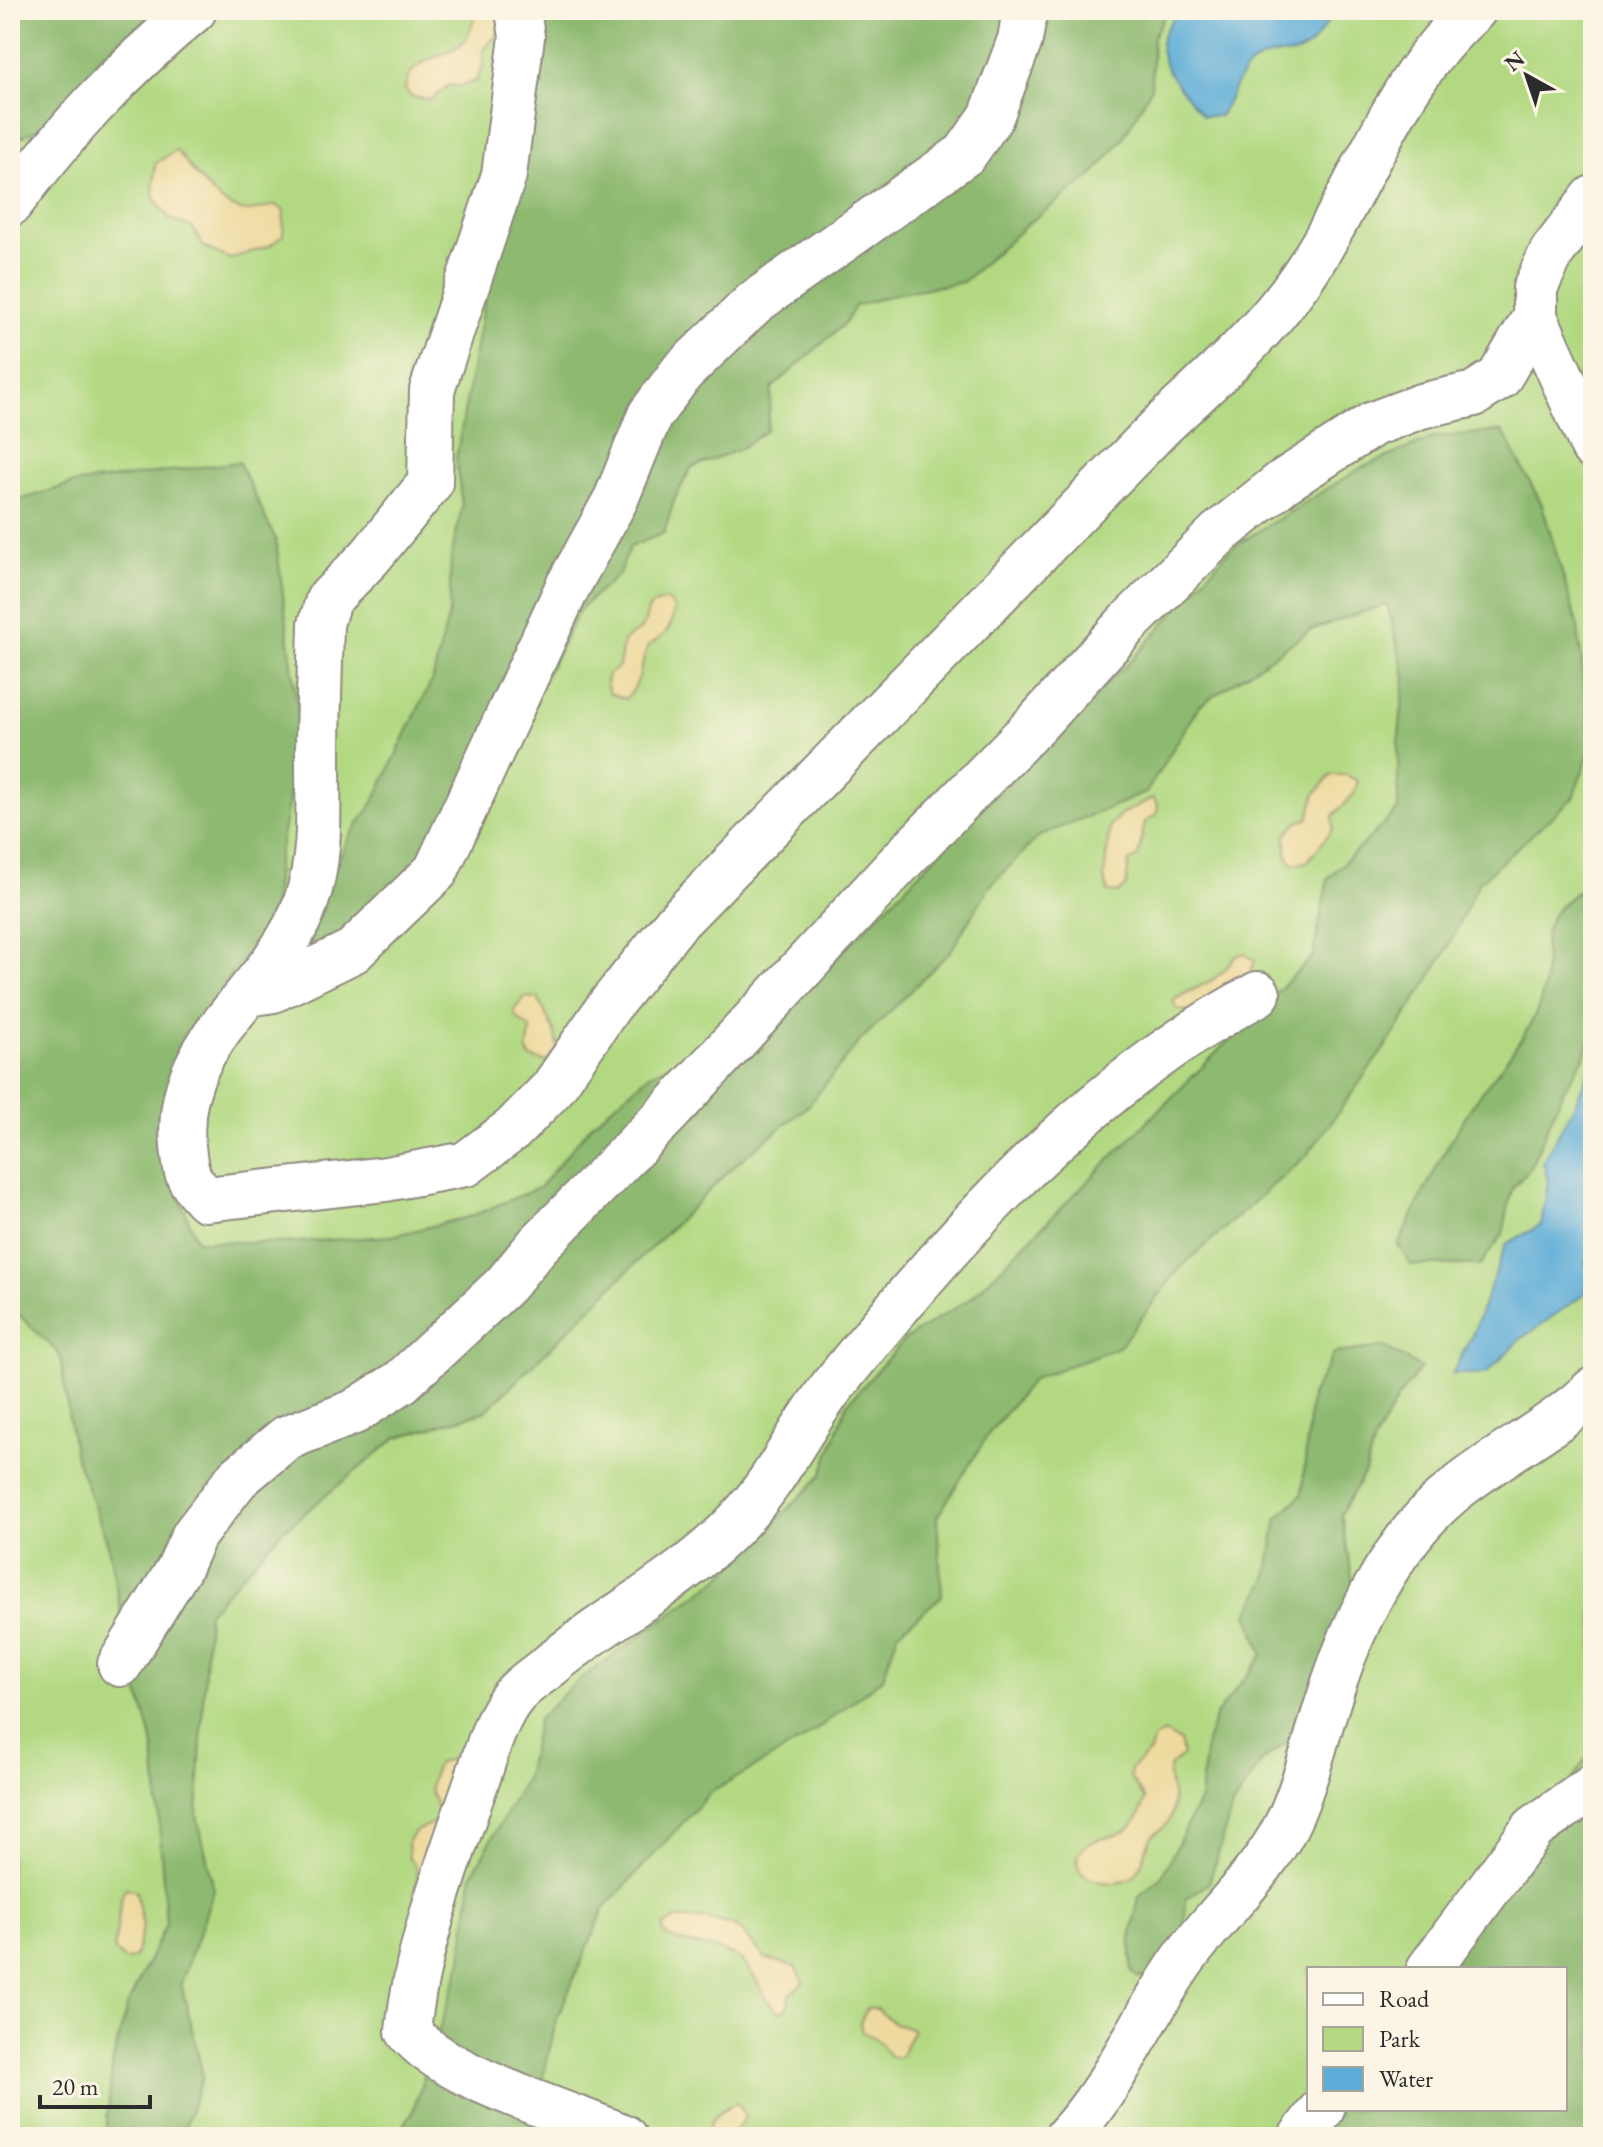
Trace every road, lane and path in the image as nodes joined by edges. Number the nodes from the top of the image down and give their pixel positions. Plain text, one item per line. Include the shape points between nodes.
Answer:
1 (194, 10) edge
2 (518, 10) edge
3 (1025, 10) edge
4 (1474, 10) edge
5 (1593, 198) edge
6 (10, 204) edge
7 (1535, 317) junction
8 (1593, 447) edge
9 (248, 994) junction
10 (1258, 994) dead end
11 (1593, 1390) edge
12 (120, 1664) dead end
13 (1593, 1787) edge
14 (1430, 1967) edge
15 (1320, 2111) edge
16 (624, 2137) edge
17 (1067, 2137) edge
18 (1301, 2137) edge

1 - 6 lane via 132,62 67,130
2 - 9 lane via 522,37 504,175 432,390 430,483 328,600 321,624 318,850 305,904 269,970
3 - 9 lane via 1020,40 991,117 965,154 755,302 682,372 650,415 616,499 568,586 436,871 353,951 273,990
4 - 9 lane via 1419,69 1299,280 1238,354 1162,425 676,923 609,1006 552,1089 513,1129 466,1164 386,1179 206,1199 187,1179 182,1128 191,1073
5 - 7 lane via 1552,252 1535,288
7 - 8 lane
7 - 12 lane via 1499,378 1474,394 1373,424 1283,482 1219,533 923,838 505,1285 401,1382 354,1412 286,1438 237,1479 194,1535
10 - 16 lane via 1203,1023 1035,1157 832,1386 778,1475 739,1521 688,1568 577,1644 514,1695 491,1739 450,1857 413,1979 408,2031 422,2049
11 - 17 lane via 1453,1491 1409,1536 1343,1656 1290,1817 1270,1852 1183,1960 1143,2019 1095,2107
13 - 14 lane via 1534,1828
15 - 18 lane

